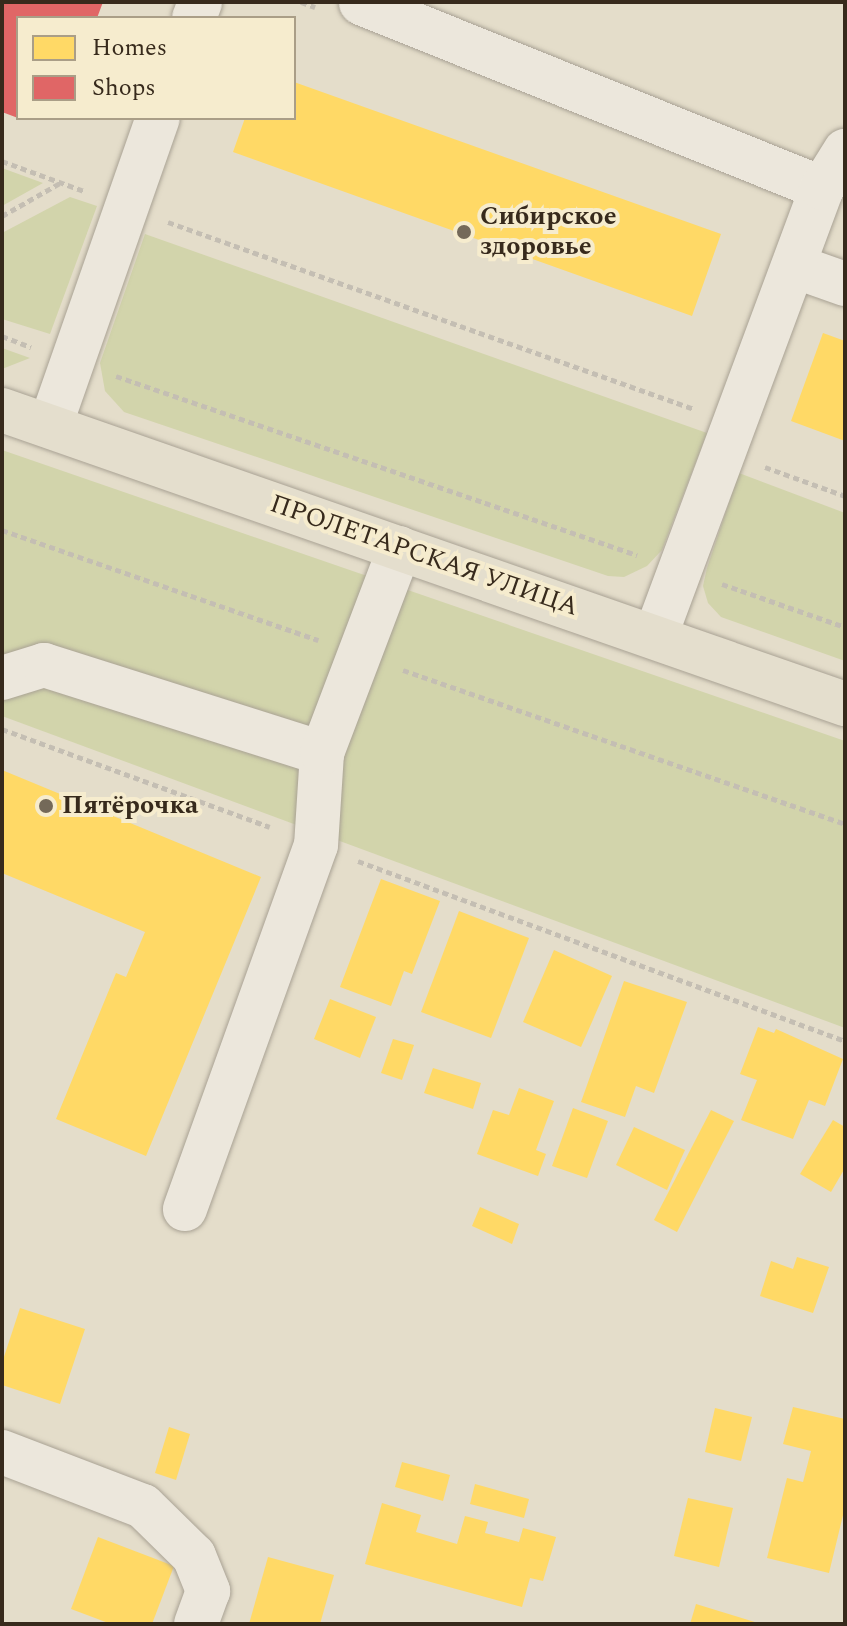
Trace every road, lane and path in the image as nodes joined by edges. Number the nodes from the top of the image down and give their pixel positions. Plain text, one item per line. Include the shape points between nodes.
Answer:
1 (361, 3) edge
2 (157, 120) edge
3 (845, 151) edge
4 (2, 161) edge
5 (61, 183) junction
6 (822, 188) junction
7 (127, 208) junction
8 (2, 216) edge
9 (794, 266) junction
10 (845, 284) edge
11 (2, 336) edge
12 (71, 360) junction
13 (2, 410) edge
14 (734, 423) junction
15 (50, 426) junction
16 (845, 496) edge
17 (2, 530) edge
18 (400, 548) junction
19 (680, 569) junction
20 (845, 627) edge
21 (655, 637) junction
22 (361, 655) junction
23 (2, 678) edge
24 (845, 704) edge
25 (2, 729) edge
26 (322, 753) junction
27 (845, 824) edge
28 (316, 845) junction
29 (845, 1041) edge
30 (185, 1209) dead end
31 (2, 1452) edge
32 (196, 1624) edge

1 - 6 street
2 - 7 street
3 - 6 street
4 - 5 path
5 - 7 path
5 - 8 path
6 - 9 street
7 - 12 street
7 - 14 path
9 - 10 street
9 - 14 street
11 - 12 path
12 - 15 street
12 - 19 path
13 - 15 main road, ПРОЛЕТАРСКАЯ УЛИЦА
14 - 16 path via 757,464
14 - 19 street
15 - 18 main road, ПРОЛЕТАРСКАЯ УЛИЦА
17 - 22 path
18 - 21 main road, ПРОЛЕТАРСКАЯ УЛИЦА
18 - 22 street
19 - 20 path
19 - 21 street
21 - 24 main road, ПРОЛЕТАРСКАЯ УЛИЦА
22 - 26 street
22 - 27 path
23 - 26 street via 44,665
25 - 28 path
26 - 28 street
28 - 29 path
28 - 30 street
31 - 32 street via 143,1506 194,1556 208,1591

